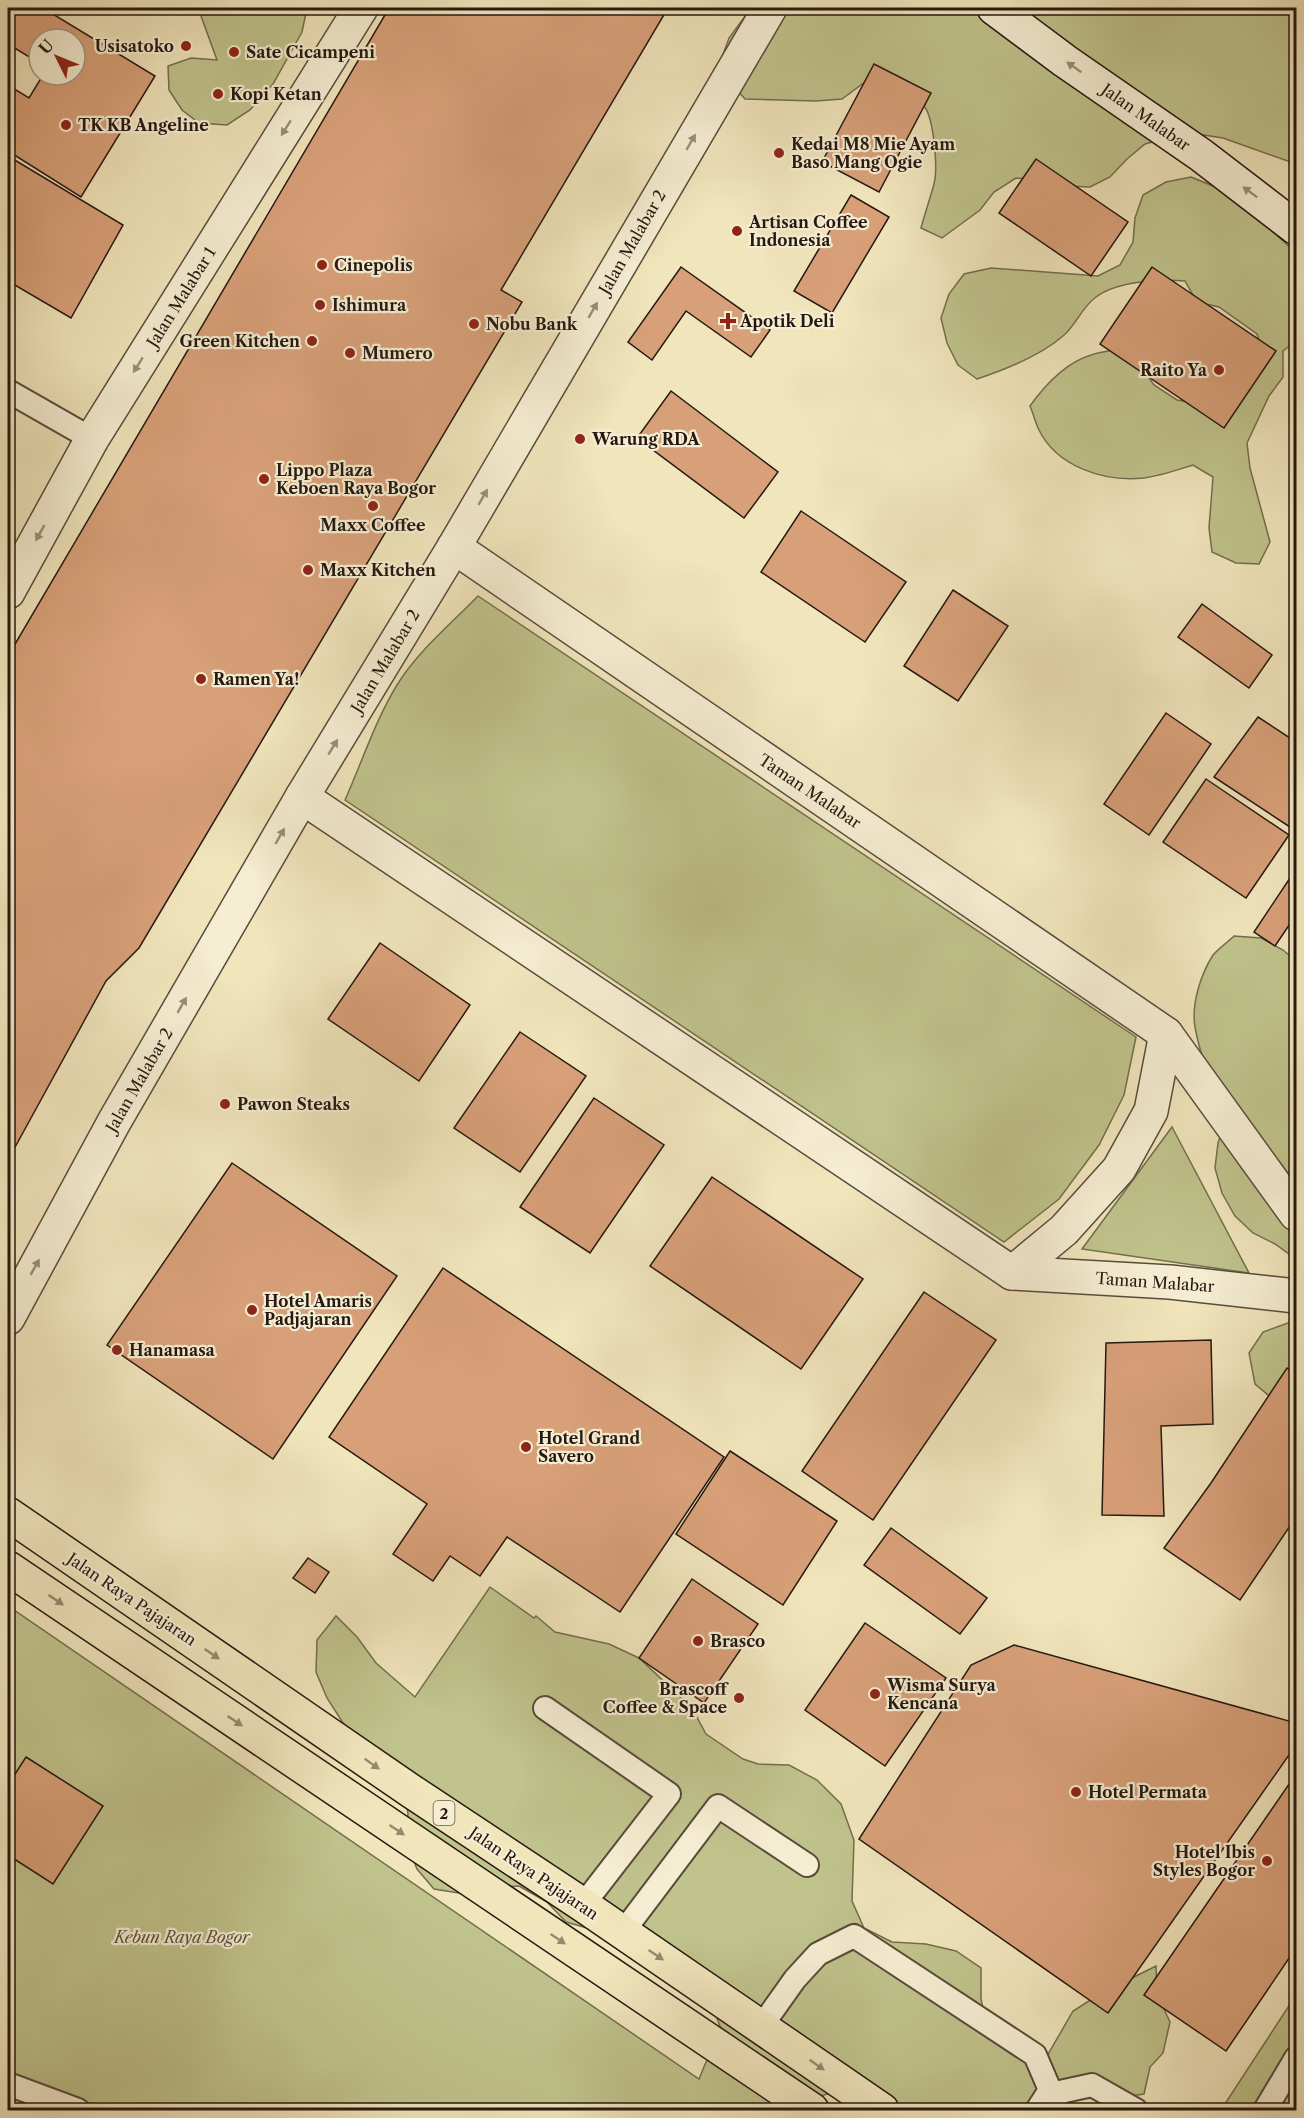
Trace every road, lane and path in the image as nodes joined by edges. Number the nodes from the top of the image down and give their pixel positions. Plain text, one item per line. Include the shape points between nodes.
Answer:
1 (361, 8) edge
2 (770, 8) edge
3 (994, 8) edge
4 (1296, 228) edge
5 (8, 391) edge
6 (92, 440) junction
7 (454, 547) junction
8 (8, 592) edge
9 (302, 797) junction
10 (1166, 1034) junction
11 (1296, 1214) edge
12 (1012, 1272) junction
13 (1296, 1296) edge
14 (8, 1318) edge
15 (8, 1514) edge
16 (8, 1568) edge
17 (545, 1708) dead end
18 (807, 1865) dead end
19 (583, 1905) junction
20 (623, 1932) junction
21 (761, 2027) junction
22 (1296, 2061) edge
23 (8, 2084) edge
24 (78, 2110) edge
25 (812, 2110) edge
26 (882, 2110) edge
27 (1037, 2110) edge
28 (1049, 2110) edge
29 (1136, 2110) edge
30 (1265, 2110) edge

1 -> 6 street, Jalan Malabar 1
7 -> 2 street, Jalan Malabar 2
4 -> 3 street, Jalan Malabar via 1201,155
5 - 6 lane
6 -> 8 street, Jalan Malabar 1
9 -> 7 street, Jalan Malabar 2
7 - 10 street, Taman Malabar
9 - 12 street
14 -> 9 street, Jalan Malabar 2 via 114,1122
10 - 11 street, Taman Malabar
10 - 12 street via 1151,1110 1119,1169 1064,1230
12 - 13 street, Taman Malabar via 1170,1282
15 -> 19 highway, Jalan Raya Pajajaran / 2
16 -> 25 highway
17 - 19 lane via 669,1794
18 - 20 lane via 718,1806
19 - 20 highway, Jalan Raya Pajajaran / 2
20 -> 21 highway, Jalan Raya Pajajaran / 2
21 -> 26 highway, Jalan Raya Pajajaran / 2
21 - 27 lane via 818,1954 854,1936 1035,2055 1050,2090
22 - 30 lane
23 - 24 lane
28 - 29 lane via 1060,2092 1092,2085

